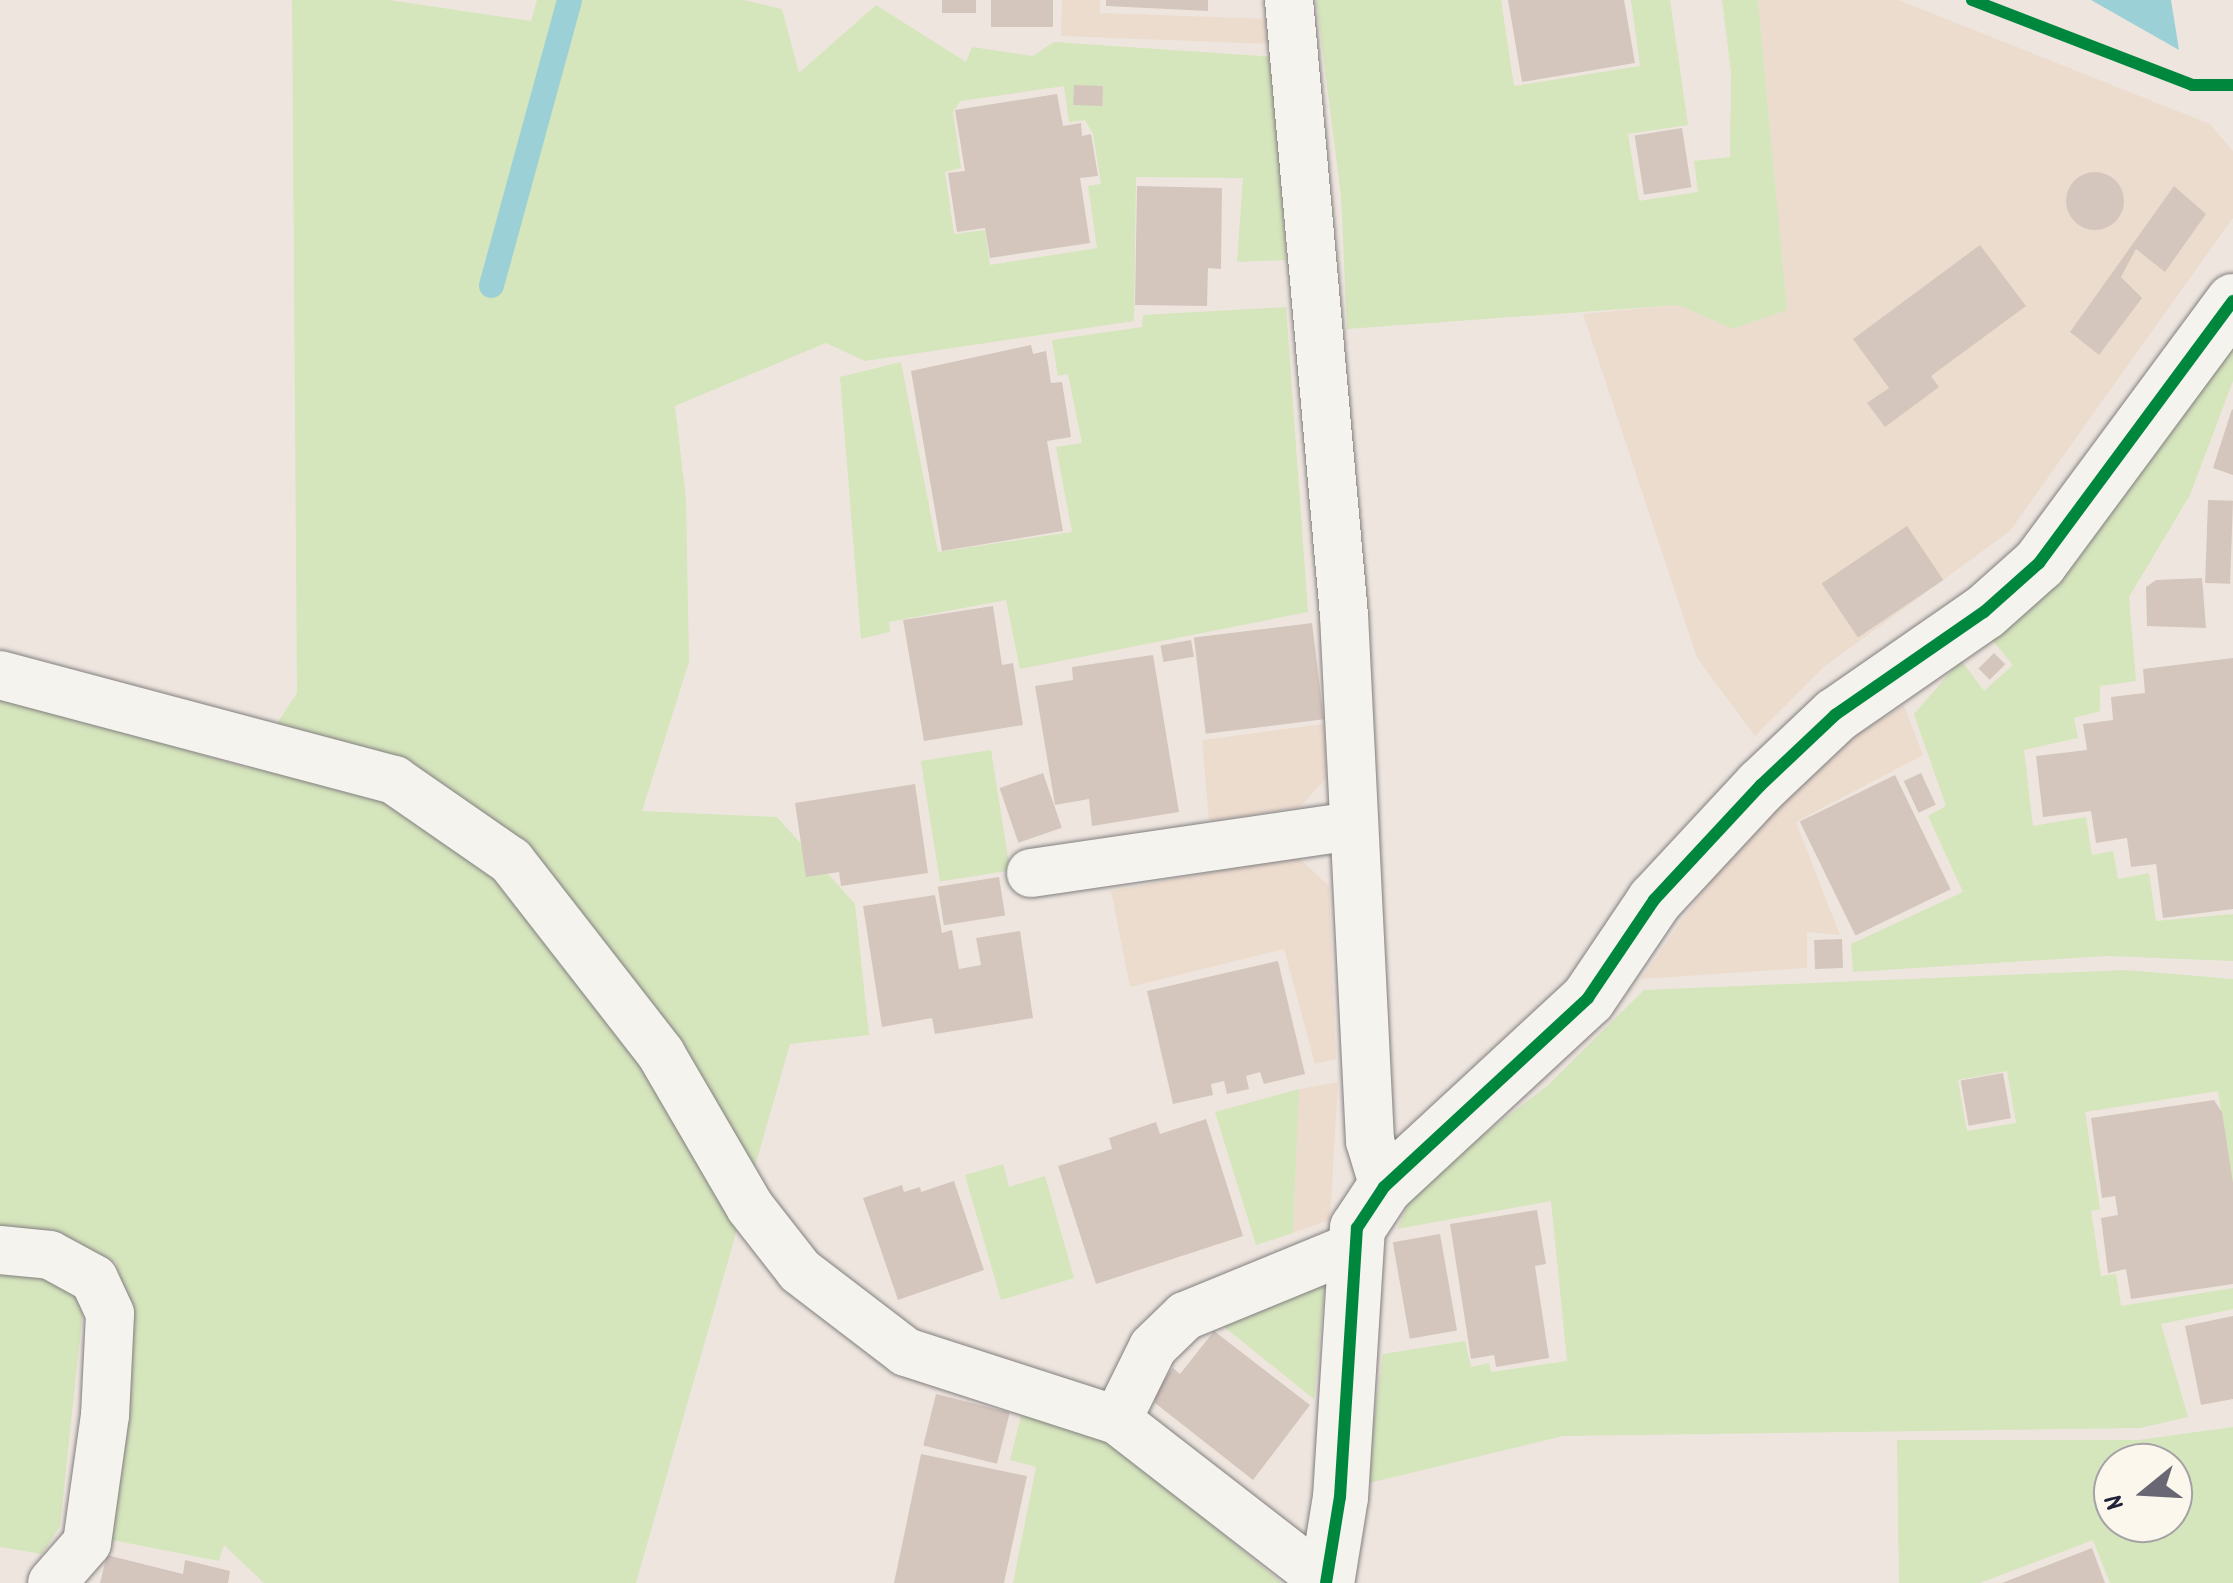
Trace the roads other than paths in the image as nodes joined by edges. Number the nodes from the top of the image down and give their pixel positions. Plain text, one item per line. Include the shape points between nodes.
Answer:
1 (1289, 0) edge
2 (2233, 301) edge
3 (0, 675) edge
4 (1354, 826) junction
5 (1031, 874) dead end
6 (1384, 1187) junction
7 (1356, 1246) junction
8 (0, 1250) edge
9 (1117, 1420) junction
10 (52, 1583) edge
11 (1327, 1583) edge

1 - 4 lane via 1339,556
2 - 6 street via 2040,563 1984,612 1835,714 1654,900 1588,998
3 - 9 lane via 394,780 510,861 661,1054 750,1207 800,1271 906,1352
4 - 5 lane
4 - 6 lane via 1370,1142
6 - 7 street via 1357,1228
7 - 9 lane via 1185,1316 1154,1347
7 - 11 street via 1340,1497
8 - 10 lane via 50,1255 94,1279 110,1314 105,1415 87,1543
9 - 11 lane

